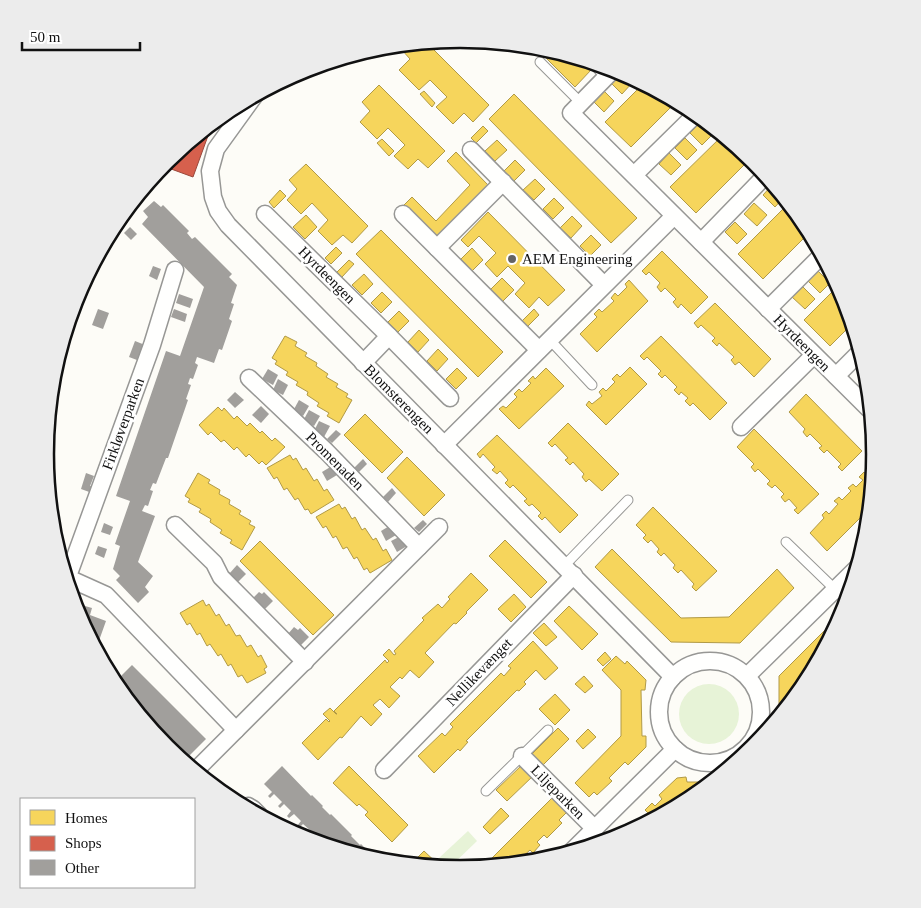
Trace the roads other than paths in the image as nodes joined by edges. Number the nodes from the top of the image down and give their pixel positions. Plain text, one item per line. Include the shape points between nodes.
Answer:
1 (540, 62) dead end
2 (608, 75) edge
3 (581, 104) junction
4 (244, 110) edge
5 (691, 119) edge
6 (471, 150) dead end
7 (634, 175) junction
8 (761, 180) edge
9 (503, 182) junction
10 (265, 214) dead end
11 (403, 214) dead end
12 (674, 216) junction
13 (701, 242) junction
14 (438, 248) junction
15 (817, 259) edge
16 (175, 270) dead end
17 (604, 285) junction
18 (768, 309) junction
19 (389, 336) junction
20 (545, 345) junction
21 (814, 355) junction
22 (855, 357) edge
23 (363, 363) junction
24 (836, 376) junction
25 (248, 378) dead end
26 (592, 385) dead end
27 (450, 398) dead end
28 (864, 404) edge
29 (741, 427) dead end
30 (444, 445) junction
31 (628, 500) dead end
32 (175, 525) dead end
33 (439, 527) dead end
34 (786, 542) dead end
35 (419, 547) junction
36 (71, 568) edge
37 (569, 571) junction
38 (847, 578) edge
39 (75, 581) edge
40 (835, 590) junction
41 (841, 596) edge
42 (305, 662) junction
43 (746, 676) junction
44 (673, 677) junction
45 (236, 730) junction
46 (548, 730) dead end
47 (759, 730) edge
48 (675, 750) junction
49 (522, 756) junction
50 (729, 760) edge
51 (200, 766) edge
52 (384, 770) dead end
53 (486, 791) dead end
54 (594, 829) junction
55 (582, 842) edge

1 - 3 lane
2 - 3 street
3 - 7 street, Hyrdeengen via 571,113
4 - 23 street, Blomsterengen via 216,149 210,171 218,211
5 - 7 street
6 - 9 street
7 - 12 street, Hyrdeengen
8 - 13 street
9 - 14 street
9 - 17 street
10 - 19 street, Hyrdeengen
11 - 14 street
12 - 13 street, Hyrdeengen
12 - 17 street
13 - 18 street, Hyrdeengen
14 - 20 street
15 - 18 street, Hyrdeengen
16 - 36 street, Firkløverparken via 152,346
17 - 20 street
18 - 21 street, Hyrdeengen
19 - 23 street
19 - 27 street, Hyrdeengen
20 - 26 lane
20 - 30 street
21 - 24 street, Hyrdeengen
21 - 29 street
22 - 24 street, Hyrdeengen
23 - 30 street, Blomsterengen
24 - 28 street, Hyrdeengen
25 - 35 street, Promenaden
30 - 37 street, Blomsterengen
31 - 37 lane
32 - 42 street
33 - 35 street
34 - 40 lane
35 - 42 street
37 - 44 street, Blomsterengen
37 - 52 street, Nellikevænget
38 - 40 street
39 - 45 street, Firkløverparken via 106,595
40 - 41 lane
40 - 43 street
42 - 45 street
43 - 44 street via 737,668 713,661 688,666
43 - 47 street via 757,690 760,701 762,712
44 - 48 street via 661,698 659,716 664,734
45 - 51 street
46 - 49 lane, Liljeparken
48 - 50 street via 692,760 708,763
48 - 54 street
49 - 53 lane, Liljeparken
49 - 54 street, Liljeparken
54 - 55 street

